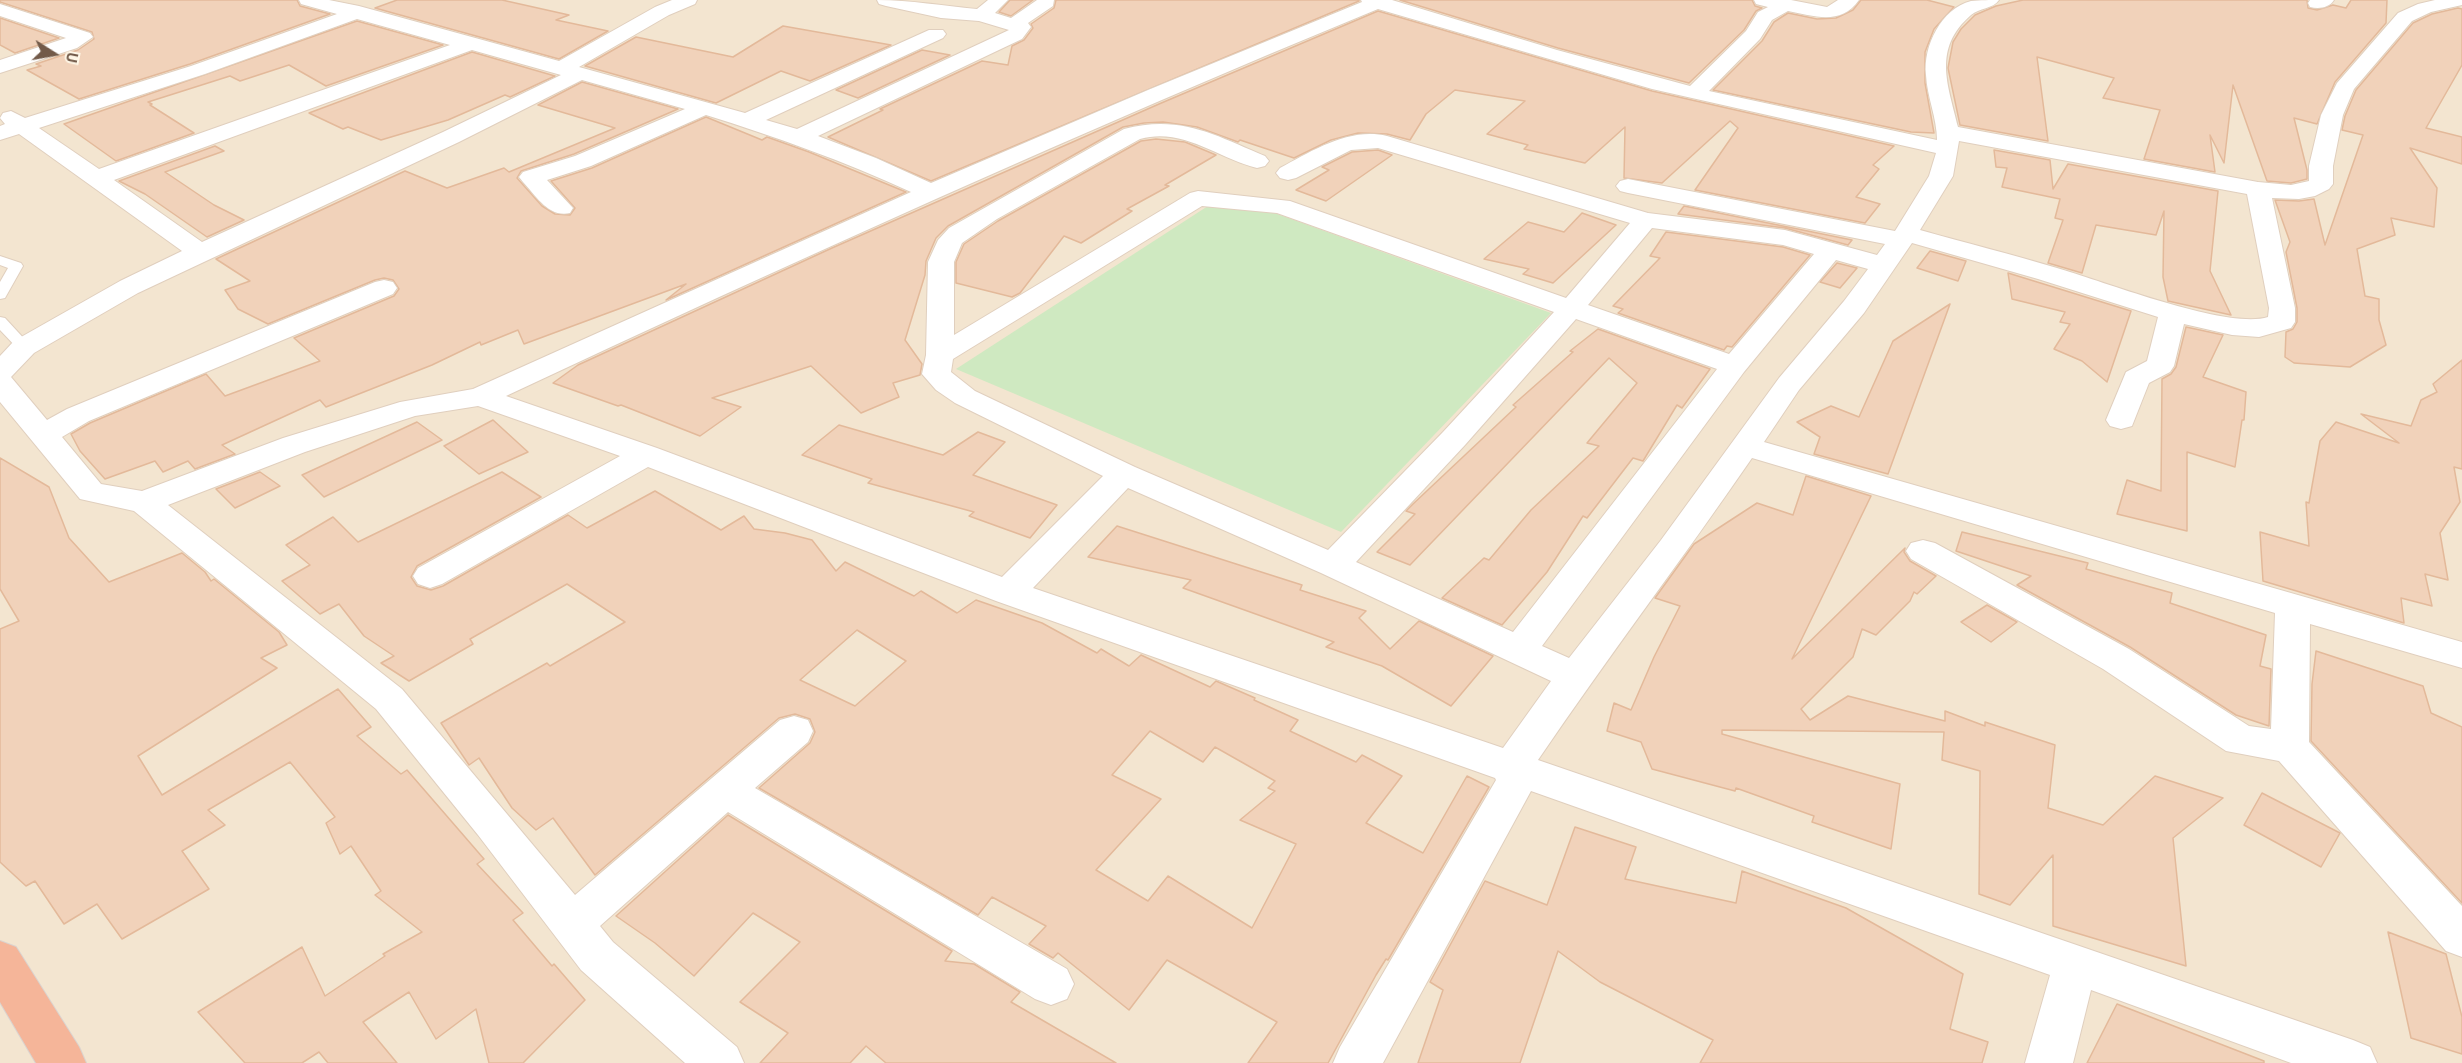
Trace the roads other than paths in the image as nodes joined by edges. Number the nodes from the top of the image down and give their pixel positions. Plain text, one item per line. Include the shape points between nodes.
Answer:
1 (308, 0) edge
2 (688, 0) edge
3 (888, 0) edge
4 (999, 0) edge
5 (1763, 0) edge
6 (1850, 0) edge
7 (1990, 0) edge
8 (2460, 0) edge
9 (1377, 1) edge
10 (1046, 2) dead end
11 (383, 3) dead end
12 (1784, 5) junction
13 (0, 10) edge
14 (356, 13) junction
15 (981, 15) junction
16 (1015, 24) junction
17 (936, 34) dead end
18 (468, 45) junction
19 (0, 67) edge
20 (569, 72) junction
21 (1695, 93) junction
22 (705, 108) junction
23 (0, 110) edge
24 (746, 121) junction
25 (23, 126) junction
26 (0, 133) edge
27 (799, 137) junction
28 (1948, 141) junction
29 (1241, 171) junction
30 (1288, 173) junction
31 (97, 178) junction
32 (1628, 186) dead end
33 (2258, 189) junction
34 (929, 191) junction
35 (1198, 198) junction
36 (1281, 206) junction
37 (561, 208) dead end
38 (1646, 220) junction
39 (1904, 237) junction
40 (1831, 249) junction
41 (200, 252) junction
42 (0, 260) edge
43 (1884, 265) junction
44 (384, 288) dead end
45 (0, 295) edge
46 (1574, 308) junction
47 (2174, 312) junction
48 (0, 321) edge
49 (24, 347) junction
50 (940, 355) junction
51 (1734, 366) junction
52 (0, 372) edge
53 (0, 383) edge
54 (480, 397) junction
55 (2121, 420) dead end
56 (43, 435) junction
57 (1744, 446) junction
58 (646, 455) junction
59 (1125, 474) junction
60 (144, 502) junction
61 (1923, 551) dead end
62 (1333, 565) junction
63 (430, 576) dead end
64 (1008, 592) junction
65 (2294, 606) junction
66 (1519, 650) junction
67 (2462, 655) edge
68 (1575, 676) junction
69 (794, 731) dead end
70 (2290, 747) junction
71 (1516, 771) junction
72 (725, 790) junction
73 (572, 924) junction
74 (2462, 937) edge
75 (0, 961) edge
76 (2075, 964) junction
77 (1051, 984) dead end
78 (62, 1063) edge
79 (720, 1063) edge
80 (1357, 1063) edge
81 (2049, 1063) edge
82 (2353, 1063) edge

1 - 14 street
2 - 20 street via 662,10
3 - 15 street via 941,12
4 - 15 street
5 - 12 street
6 - 12 street via 1836,12 1827,13
7 - 28 street via 1967,9 1948,27 1937,49 1936,75
8 - 33 street via 2405,17 2344,87 2332,115 2321,184 2312,192
9 - 21 street via 1531,49
9 - 34 street
10 - 16 street
11 - 14 street
12 - 21 street via 1765,16 1753,35
13 - 19 street via 83,37
14 - 18 street
14 - 25 street via 198,70
15 - 16 street
16 - 27 street via 1021,27 1015,35
17 - 24 street
18 - 20 street
18 - 31 street
20 - 22 street
20 - 41 street via 452,137
21 - 28 street via 1776,113
22 - 24 street
22 - 37 street via 583,161 531,177
23 - 25 street
24 - 27 street
25 - 26 street
25 - 31 street
27 - 34 street
28 - 33 street
28 - 39 street via 1941,176
29 - 30 street via 1277,166
29 - 35 street
29 - 50 street via 1176,130 1152,127 1132,134 977,220 951,240 940,262
30 - 36 street via 1290,183
30 - 38 street via 1356,142 1379,141
31 - 41 street
32 - 39 street
33 - 47 street via 2282,308 2281,322 2259,329 2232,327
34 - 54 street
35 - 36 street
35 - 50 street
36 - 46 street
38 - 40 street via 1762,234
38 - 46 street
39 - 43 street
39 - 47 street
40 - 43 street
40 - 51 street
41 - 49 street
42 - 45 lane via 16,266
43 - 57 street
44 - 56 street via 78,415
46 - 51 street
46 - 62 street via 1436,460
47 - 55 street via 2160,366 2136,378
48 - 49 lane
49 - 52 street
50 - 59 street via 936,374 965,398
51 - 66 street
53 - 56 street
54 - 58 street
54 - 60 street via 400,411 294,445
56 - 60 street via 91,492
57 - 65 street
57 - 68 street via 1673,548
58 - 63 street
58 - 64 street
59 - 62 street
59 - 64 street
60 - 73 street via 388,699
61 - 70 street via 2116,659 2240,740
62 - 66 street
64 - 71 street
65 - 67 street
65 - 70 street
66 - 68 street
68 - 71 street
69 - 72 street
70 - 74 street
71 - 76 street
71 - 80 street
72 - 73 street
72 - 77 street
73 - 79 street via 597,956
75 - 78 highway
76 - 81 street
76 - 82 street

